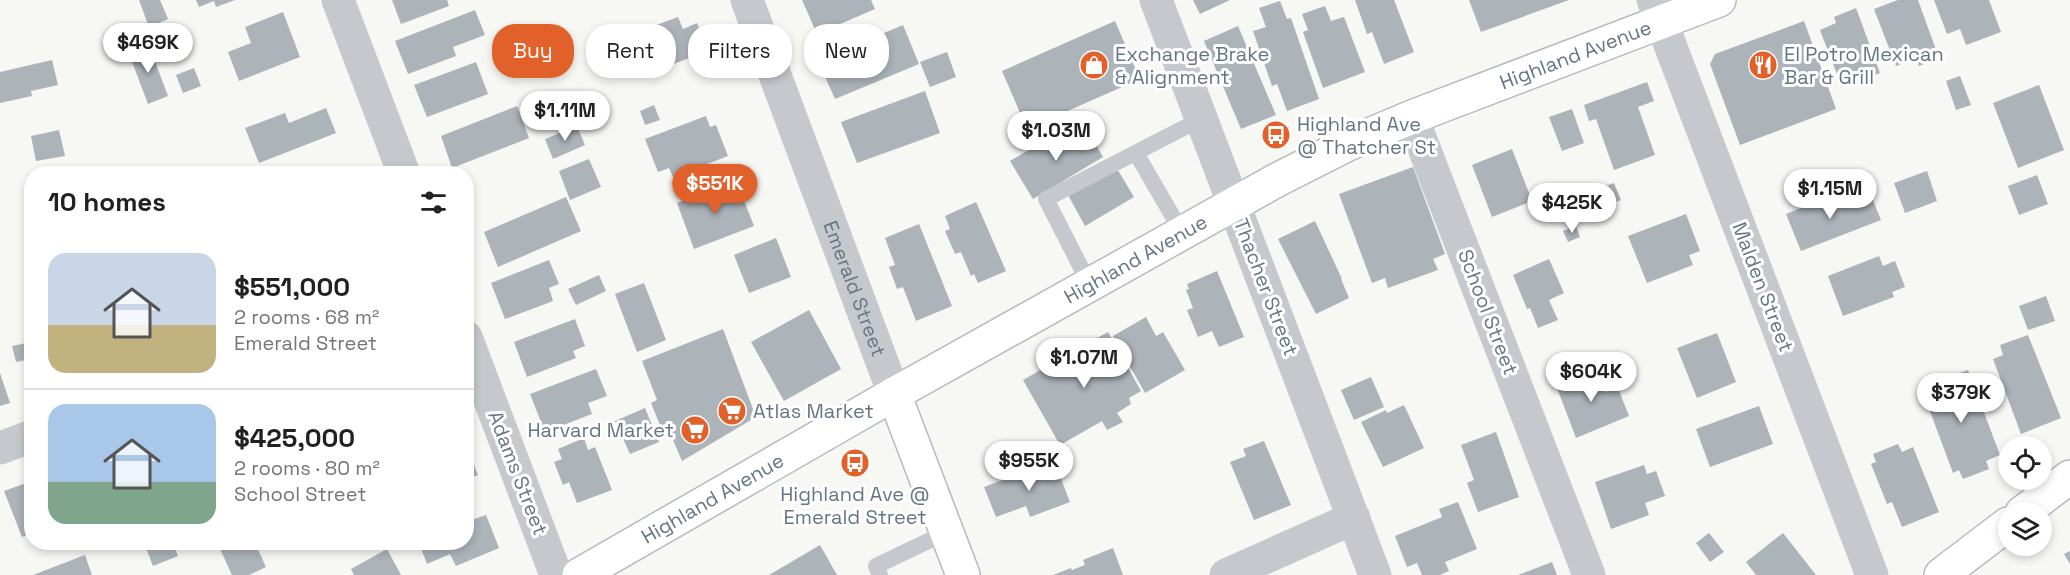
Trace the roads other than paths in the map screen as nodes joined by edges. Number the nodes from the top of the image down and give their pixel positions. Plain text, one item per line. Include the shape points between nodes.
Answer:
1 (338, 0) edge
2 (747, 0) edge
3 (1156, 0) edge
4 (1719, 0) edge
5 (1658, 11) edge
6 (1412, 117) junction
7 (1201, 119) junction
8 (1136, 153) junction
9 (401, 166) edge
10 (1234, 205) junction
11 (1183, 234) junction
12 (1090, 285) junction
13 (474, 358) edge
14 (894, 394) junction
15 (24, 439) edge
16 (0, 448) edge
17 (2067, 480) edge
18 (2037, 502) edge
19 (1354, 518) junction
20 (947, 532) junction
21 (1998, 532) edge
22 (556, 575) edge
23 (579, 575) edge
24 (880, 575) edge
25 (963, 575) edge
26 (1226, 575) edge
27 (1375, 575) edge
28 (1589, 575) edge
29 (1872, 575) edge
30 (1941, 575) edge

1 - 9 street
2 - 14 street, Emerald Street
3 - 7 street, Thacher Street
4 - 5 main road, Highland Avenue
5 - 6 main road, Highland Avenue
5 - 29 street, Malden Street
6 - 10 main road, Highland Avenue via 1348,144
6 - 28 street, School Street
7 - 8 lane
7 - 10 street, Thacher Street
8 - 11 lane
8 - 12 lane via 1046,199
10 - 11 main road, Highland Avenue
10 - 19 street, Thacher Street
11 - 12 main road, Highland Avenue
12 - 14 main road, Highland Avenue
13 - 22 street, Adams Street
14 - 20 main road, Emerald Street
14 - 23 main road, Highland Avenue
15 - 16 street
17 - 18 main road
19 - 26 street
19 - 27 street, Thacher Street
20 - 24 lane via 876,566
20 - 25 main road, Emerald Street
21 - 30 main road

